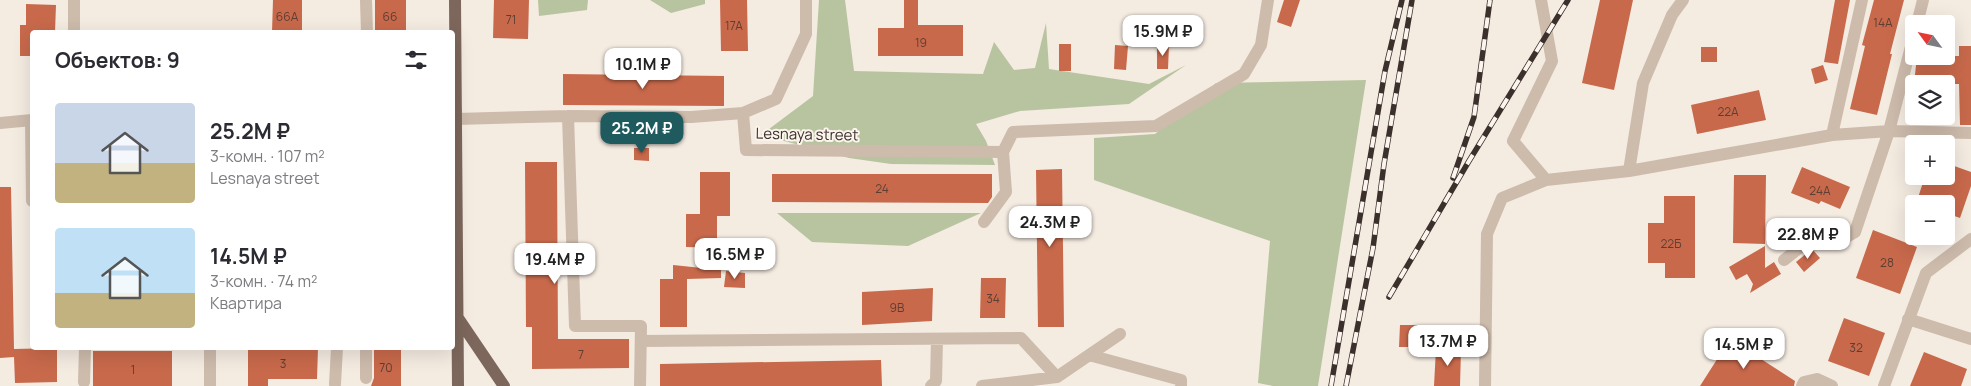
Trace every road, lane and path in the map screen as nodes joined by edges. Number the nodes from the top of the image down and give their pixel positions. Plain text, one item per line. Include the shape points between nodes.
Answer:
1 (74, 0) edge
2 (366, 0) edge
3 (455, 0) edge
4 (806, 0) edge
5 (1268, 0) edge
6 (1541, 0) edge
7 (1683, 0) edge
8 (1862, 0) edge
9 (1923, 0) edge
10 (1919, 15) edge
11 (74, 30) edge
12 (367, 30) edge
13 (455, 30) edge
14 (1906, 65) edge
15 (455, 110) edge
16 (743, 113) junction
17 (568, 116) junction
18 (456, 119) junction
19 (30, 120) edge
20 (0, 122) edge
21 (1889, 131) junction
22 (1832, 134) junction
23 (1971, 134) edge
24 (1003, 152) junction
25 (1629, 171) junction
26 (1546, 180) junction
27 (984, 222) dead end
28 (1971, 239) edge
29 (1784, 260) dead end
30 (458, 318) junction
31 (1908, 319) junction
32 (1120, 334) dead end
33 (937, 339) junction
34 (1971, 339) edge
35 (641, 341) junction
36 (85, 350) edge
37 (210, 350) edge
38 (338, 350) edge
39 (366, 350) edge
40 (1089, 355) junction
41 (366, 378) dead end
42 (84, 382) dead end
43 (1055, 382) edge
44 (335, 384) dead end
45 (210, 386) edge
46 (458, 386) edge
47 (504, 386) edge
48 (640, 386) edge
49 (931, 386) edge
50 (982, 386) edge
51 (1181, 386) edge
52 (1485, 386) edge
53 (1802, 386) edge
54 (1832, 386) edge
55 (1884, 386) edge

1 - 11 street
2 - 12 street
3 - 13 main road
4 - 16 street via 806,34 776,99
5 - 24 street via 1262,45 1244,74 1156,126 1013,132
6 - 26 street via 1552,61 1513,141
7 - 25 street via 1672,15 1643,82
8 - 22 street
9 - 10 street
14 - 21 street
15 - 18 street
16 - 17 street, Lesnaya street via 692,117
16 - 24 street, Lesnaya street via 746,150
17 - 18 street, Lesnaya street
17 - 35 street via 576,326 641,326
18 - 30 main road
19 - 20 street
21 - 22 street
21 - 23 street
21 - 29 street via 1855,232 1848,236 1812,238
22 - 25 street
24 - 27 street via 1006,192
25 - 26 street
26 - 52 street via 1502,198 1487,234
28 - 31 street via 1926,272
30 - 46 main road
30 - 47 main road
31 - 34 street
31 - 55 street
32 - 40 street
33 - 35 street
33 - 43 street via 1021,338
33 - 49 street via 936,381
35 - 48 street
36 - 42 street
37 - 45 street
38 - 44 street
39 - 41 street
40 - 43 street
40 - 51 street via 1181,380
43 - 50 street
53 - 54 street via 1804,382 1817,379

